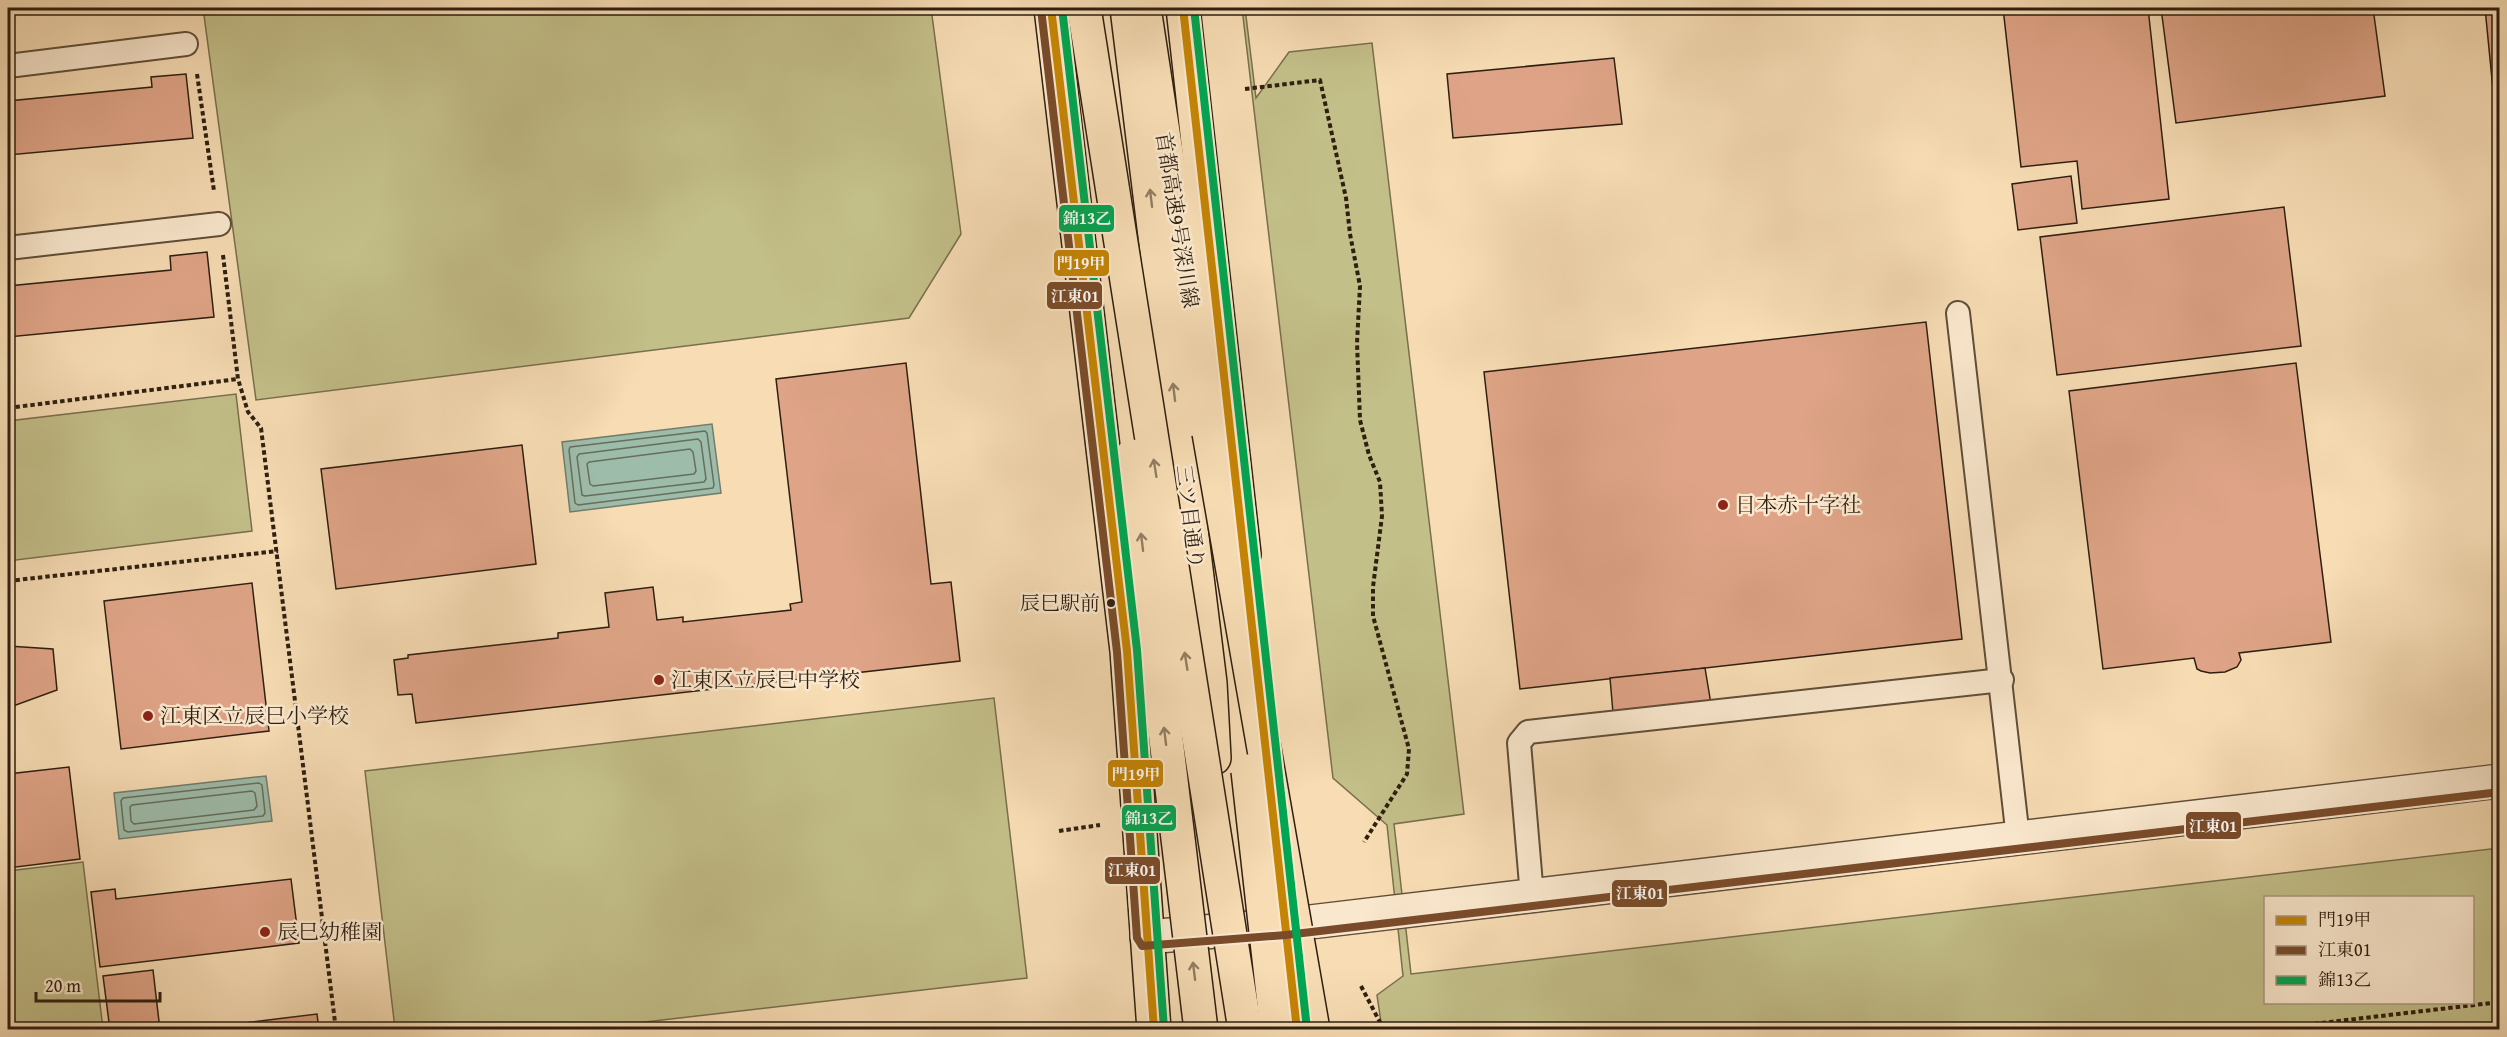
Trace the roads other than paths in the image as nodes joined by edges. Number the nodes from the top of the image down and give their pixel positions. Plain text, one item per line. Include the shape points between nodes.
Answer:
1 (1051, 8) edge
2 (1078, 8) edge
3 (1084, 8) edge
4 (1127, 8) edge
5 (1144, 8) edge
6 (1184, 8) edge
7 (186, 44) road end
8 (8, 66) edge
9 (219, 224) road end
10 (8, 248) edge
11 (1958, 313) dead end
12 (1209, 433) junction
13 (2002, 680) junction
14 (2499, 780) edge
15 (2019, 838) junction
16 (1532, 896) junction
17 (1285, 926) junction
18 (1222, 931) junction
19 (1147, 936) junction
20 (1154, 1029) edge
21 (1201, 1029) edge
22 (1228, 1029) edge
23 (1245, 1029) edge
24 (1277, 1029) edge
25 (1297, 1029) edge
26 (1313, 1029) edge

1 - 19 main road via 1127,651
21 -> 2 main road, bridge
23 -> 3 main road, bridge
18 -> 4 main road, 三ツ目通り via 1210,683
5 - 12 main road, 首都高速9号深川線
6 - 17 main road
7 - 8 lane
9 - 10 lane
11 - 13 lane
12 - 24 main road, bridge
12 - 26 main road, bridge
13 - 15 lane
13 - 16 lane via 1528,732 1519,742
14 - 15 street
15 - 16 street
16 - 17 street
17 - 18 street
17 - 25 main road
18 - 19 street
18 - 22 main road, 三ツ目通り
19 - 20 main road

